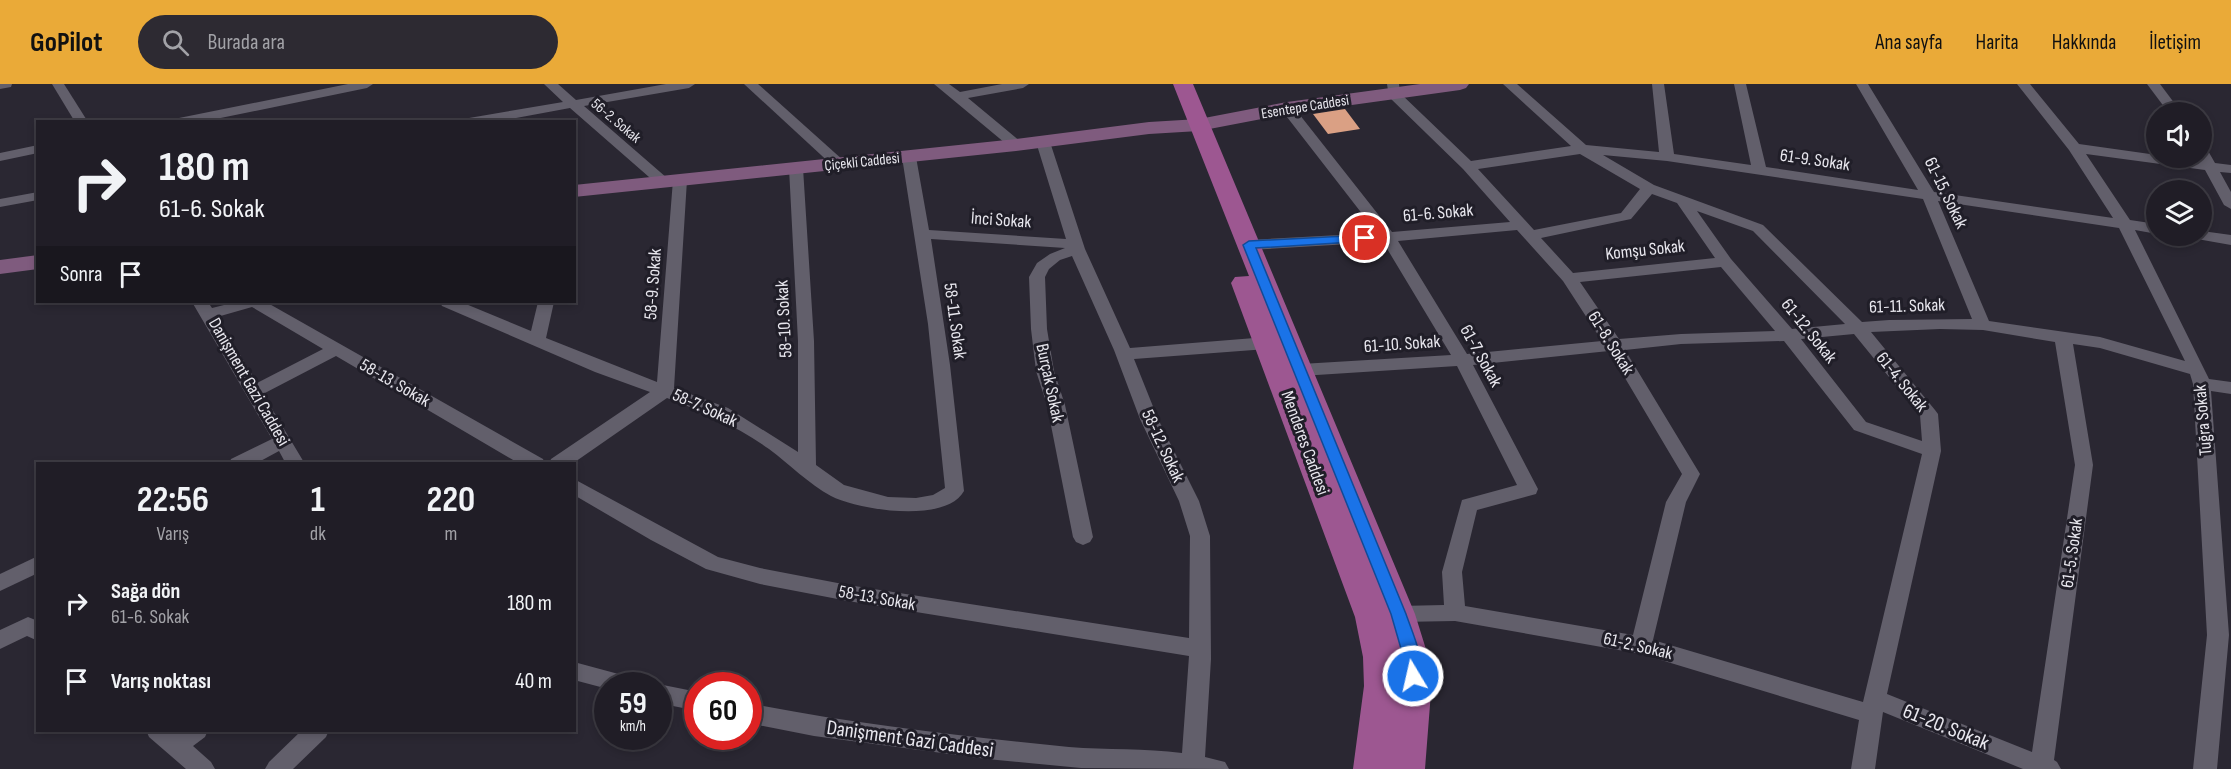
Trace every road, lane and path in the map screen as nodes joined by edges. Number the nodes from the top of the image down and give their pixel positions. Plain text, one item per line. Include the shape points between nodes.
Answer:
1 (6, 84) edge
2 (58, 84) edge
3 (368, 84) edge
4 (550, 84) edge
5 (689, 84) edge
6 (750, 84) edge
7 (940, 84) edge
8 (1023, 84) edge
9 (1166, 84) edge
10 (1183, 84) edge
11 (1460, 84) edge
12 (1509, 84) edge
13 (1658, 84) edge
14 (1740, 84) edge
15 (1862, 84) edge
16 (2023, 84) edge
17 (2153, 84) edge
18 (0, 86) edge
19 (314, 89) edge
20 (1393, 89) edge
21 (958, 96) junction
22 (2167, 102) edge
23 (571, 104) junction
24 (1287, 108) junction
25 (81, 120) edge
26 (187, 120) edge
27 (480, 120) edge
28 (1189, 121) junction
29 (1149, 128) joint
30 (1043, 142) junction
31 (1016, 145) junction
32 (2075, 148) junction
33 (1582, 149) junction
34 (36, 150) edge
35 (0, 157) edge
36 (909, 157) junction
37 (1667, 157) junction
38 (2146, 158) edge
39 (838, 164) junction
40 (1468, 166) junction
41 (2212, 167) joint
42 (796, 168) junction
43 (2231, 169) edge
44 (1760, 172) junction
45 (671, 181) junction
46 (1649, 188) junction
47 (576, 191) edge
48 (1928, 194) junction
49 (36, 196) edge
50 (1682, 201) junction
51 (0, 203) edge
52 (2231, 206) edge
53 (2125, 225) junction
54 (2146, 228) edge
55 (1527, 230) junction
56 (924, 234) junction
57 (1388, 237) junction
58 (2212, 237) edge
59 (2231, 240) edge
60 (1249, 245) junction
61 (1077, 247) junction
62 (36, 262) edge
63 (1725, 262) junction
64 (0, 267) edge
65 (1569, 278) junction
66 (246, 303) edge
67 (256, 303) edge
68 (450, 303) edge
69 (546, 303) edge
70 (205, 308) edge
71 (1983, 325) junction
72 (1858, 328) junction
73 (1788, 335) junction
74 (2063, 337) junction
75 (537, 340) junction
76 (1268, 343) junction
77 (1613, 344) junction
78 (336, 350) junction
79 (1124, 354) junction
80 (1462, 360) junction
81 (1301, 370) junction
82 (2200, 377) junction
83 (2231, 388) edge
84 (255, 391) junction
85 (665, 391) junction
86 (283, 441) junction
87 (1932, 451) junction
88 (242, 462) edge
89 (295, 462) edge
90 (532, 462) edge
91 (561, 462) edge
92 (807, 468) junction
93 (576, 487) edge
94 (955, 491) joint
95 (1083, 537) dead end
96 (36, 565) edge
97 (0, 583) edge
98 (1455, 613) junction
99 (1399, 614) junction
100 (33, 629) edge
101 (2225, 637) edge
102 (0, 640) edge
103 (1641, 645) junction
104 (1200, 649) junction
105 (576, 672) edge
106 (594, 676) edge
107 (1873, 707) junction
108 (762, 716) edge
109 (159, 732) edge
110 (194, 732) edge
111 (316, 732) edge
112 (175, 746) junction
113 (1164, 765) edge
114 (1193, 765) junction
115 (2044, 768) edge
116 (203, 769) edge
117 (277, 769) edge
118 (1217, 769) edge
119 (1371, 769) edge
120 (1407, 769) edge
121 (1863, 769) edge
122 (2205, 769) edge

1 - 18 street
2 - 25 street
3 - 19 street
4 - 23 street, 56-2. Sokak
5 - 23 street
6 - 39 street
7 - 21 street
8 - 21 street
9 - 28 main road
10 - 28 main road
11 - 20 street, Esentepe Caddesi
12 - 33 street, 61-4. Sokak
13 - 37 street
14 - 44 street
15 - 48 street, 61-15. Sokak
16 - 32 street, Tuğra Sokak
17 - 22 street
19 - 26 street
20 - 24 street, Esentepe Caddesi
20 - 40 street, 61-8. Sokak
21 - 31 street
23 - 27 street
23 - 45 street, 56-2. Sokak
24 - 28 street, Esentepe Caddesi
24 - 57 street, 61-7. Sokak
28 - 29 street, Esentepe Caddesi
28 - 60 main road, Menderes Caddesi
28 - 76 main road, Menderes Caddesi
29 - 30 street, Çiçekli Caddesi
30 - 31 street, Çiçekli Caddesi
30 - 61 street, 58-12. Sokak
31 - 36 street, Çiçekli Caddesi
32 - 38 street
32 - 53 street, Tuğra Sokak
33 - 37 street, 61-9. Sokak
33 - 40 street, 61-9. Sokak
33 - 46 street, 61-4. Sokak
34 - 35 street
36 - 39 street, Çiçekli Caddesi
36 - 56 street, 58-11. Sokak
37 - 44 street, 61-9. Sokak
39 - 42 street, Çiçekli Caddesi
40 - 55 street, 61-8. Sokak
41 - 43 street
41 - 52 street
42 - 45 street, Çiçekli Caddesi
42 - 92 street, 58-10. Sokak via 806,341
44 - 48 street, 61-9. Sokak
45 - 47 street, Çiçekli Caddesi
45 - 85 street, 58-9. Sokak
46 - 50 street, 61-4. Sokak
46 - 55 street, 61-6. Sokak via 1626,216
48 - 53 street, 61-9. Sokak
48 - 71 street, 61-15. Sokak
49 - 51 street
50 - 63 street, 61-12. Sokak
50 - 72 street, 61-4. Sokak via 1758,228
53 - 54 street, 61-9. Sokak
53 - 82 street, Tuğra Sokak
55 - 57 street, 61-6. Sokak
55 - 65 street, 61-8. Sokak
56 - 61 street, İnci Sokak
56 - 94 street, 58-11. Sokak
57 - 60 street, 61-6. Sokak
57 - 80 street, 61-7. Sokak
58 - 59 street
60 - 81 main road, Menderes Caddesi
61 - 79 street, 58-12. Sokak
61 - 95 street, Burçak Sokak via 1043,266 1037,278 1045,371 1056,405
62 - 64 street
63 - 65 street, Komşu Sokak
63 - 73 street, 61-12. Sokak
65 - 77 street, 61-8. Sokak
66 - 70 street
67 - 78 street, 58-13. Sokak
68 - 75 street, 58-7. Sokak
69 - 75 street
70 - 84 street, Danişment Gazi Caddesi
71 - 72 street, 61-11. Sokak
71 - 74 street, 61-11. Sokak
72 - 73 street, 61-11. Sokak
72 - 87 street, 61-4. Sokak via 1929,414
73 - 77 street, 61-11. Sokak
73 - 87 street, 61-12. Sokak via 1860,426
74 - 82 street, 61-11. Sokak via 2100,343
74 - 115 street, 61-5. Sokak via 2084,465
75 - 85 street, 58-7. Sokak
76 - 79 street
76 - 119 main road, Menderes Caddesi via 1371,617 1380,657 1381,686
77 - 80 street, 61-10. Sokak
77 - 103 street, 61-8. Sokak via 1691,474 1676,502
78 - 84 street
78 - 90 street, 58-13. Sokak
79 - 104 street, 58-12. Sokak via 1149,419 1189,501 1200,536
80 - 81 street, 61-10. Sokak
80 - 98 street, 61-7. Sokak via 1529,489 1469,505 1452,572
81 - 99 main road, Menderes Caddesi
82 - 83 street, 61-11. Sokak
82 - 101 street, Tuğra Sokak
84 - 86 street, Danişment Gazi Caddesi
85 - 91 street
85 - 92 street, 58-7. Sokak via 722,412
86 - 88 street
86 - 89 street, Danişment Gazi Caddesi
87 - 107 street, 61-4. Sokak
92 - 94 street, 58-7. Sokak via 838,491 888,504 937,501
93 - 104 street, 58-13. Sokak via 713,563 760,576
96 - 97 street
98 - 99 street, 61-2. Sokak
98 - 103 street, 61-2. Sokak
99 - 120 main road, Menderes Caddesi via 1412,659 1414,692
100 - 102 street
101 - 122 street, Tuğra Sokak
103 - 107 street, 61-2. Sokak
104 - 114 street, 58-12. Sokak
105 - 106 street
107 - 115 street, 61-20. Sokak
107 - 121 street, 61-4. Sokak
108 - 113 street, Danişment Gazi Caddesi via 987,749
109 - 112 street
110 - 112 street
111 - 117 street
112 - 116 street
113 - 114 street, Danişment Gazi Caddesi
114 - 118 street, Danişment Gazi Caddesi

